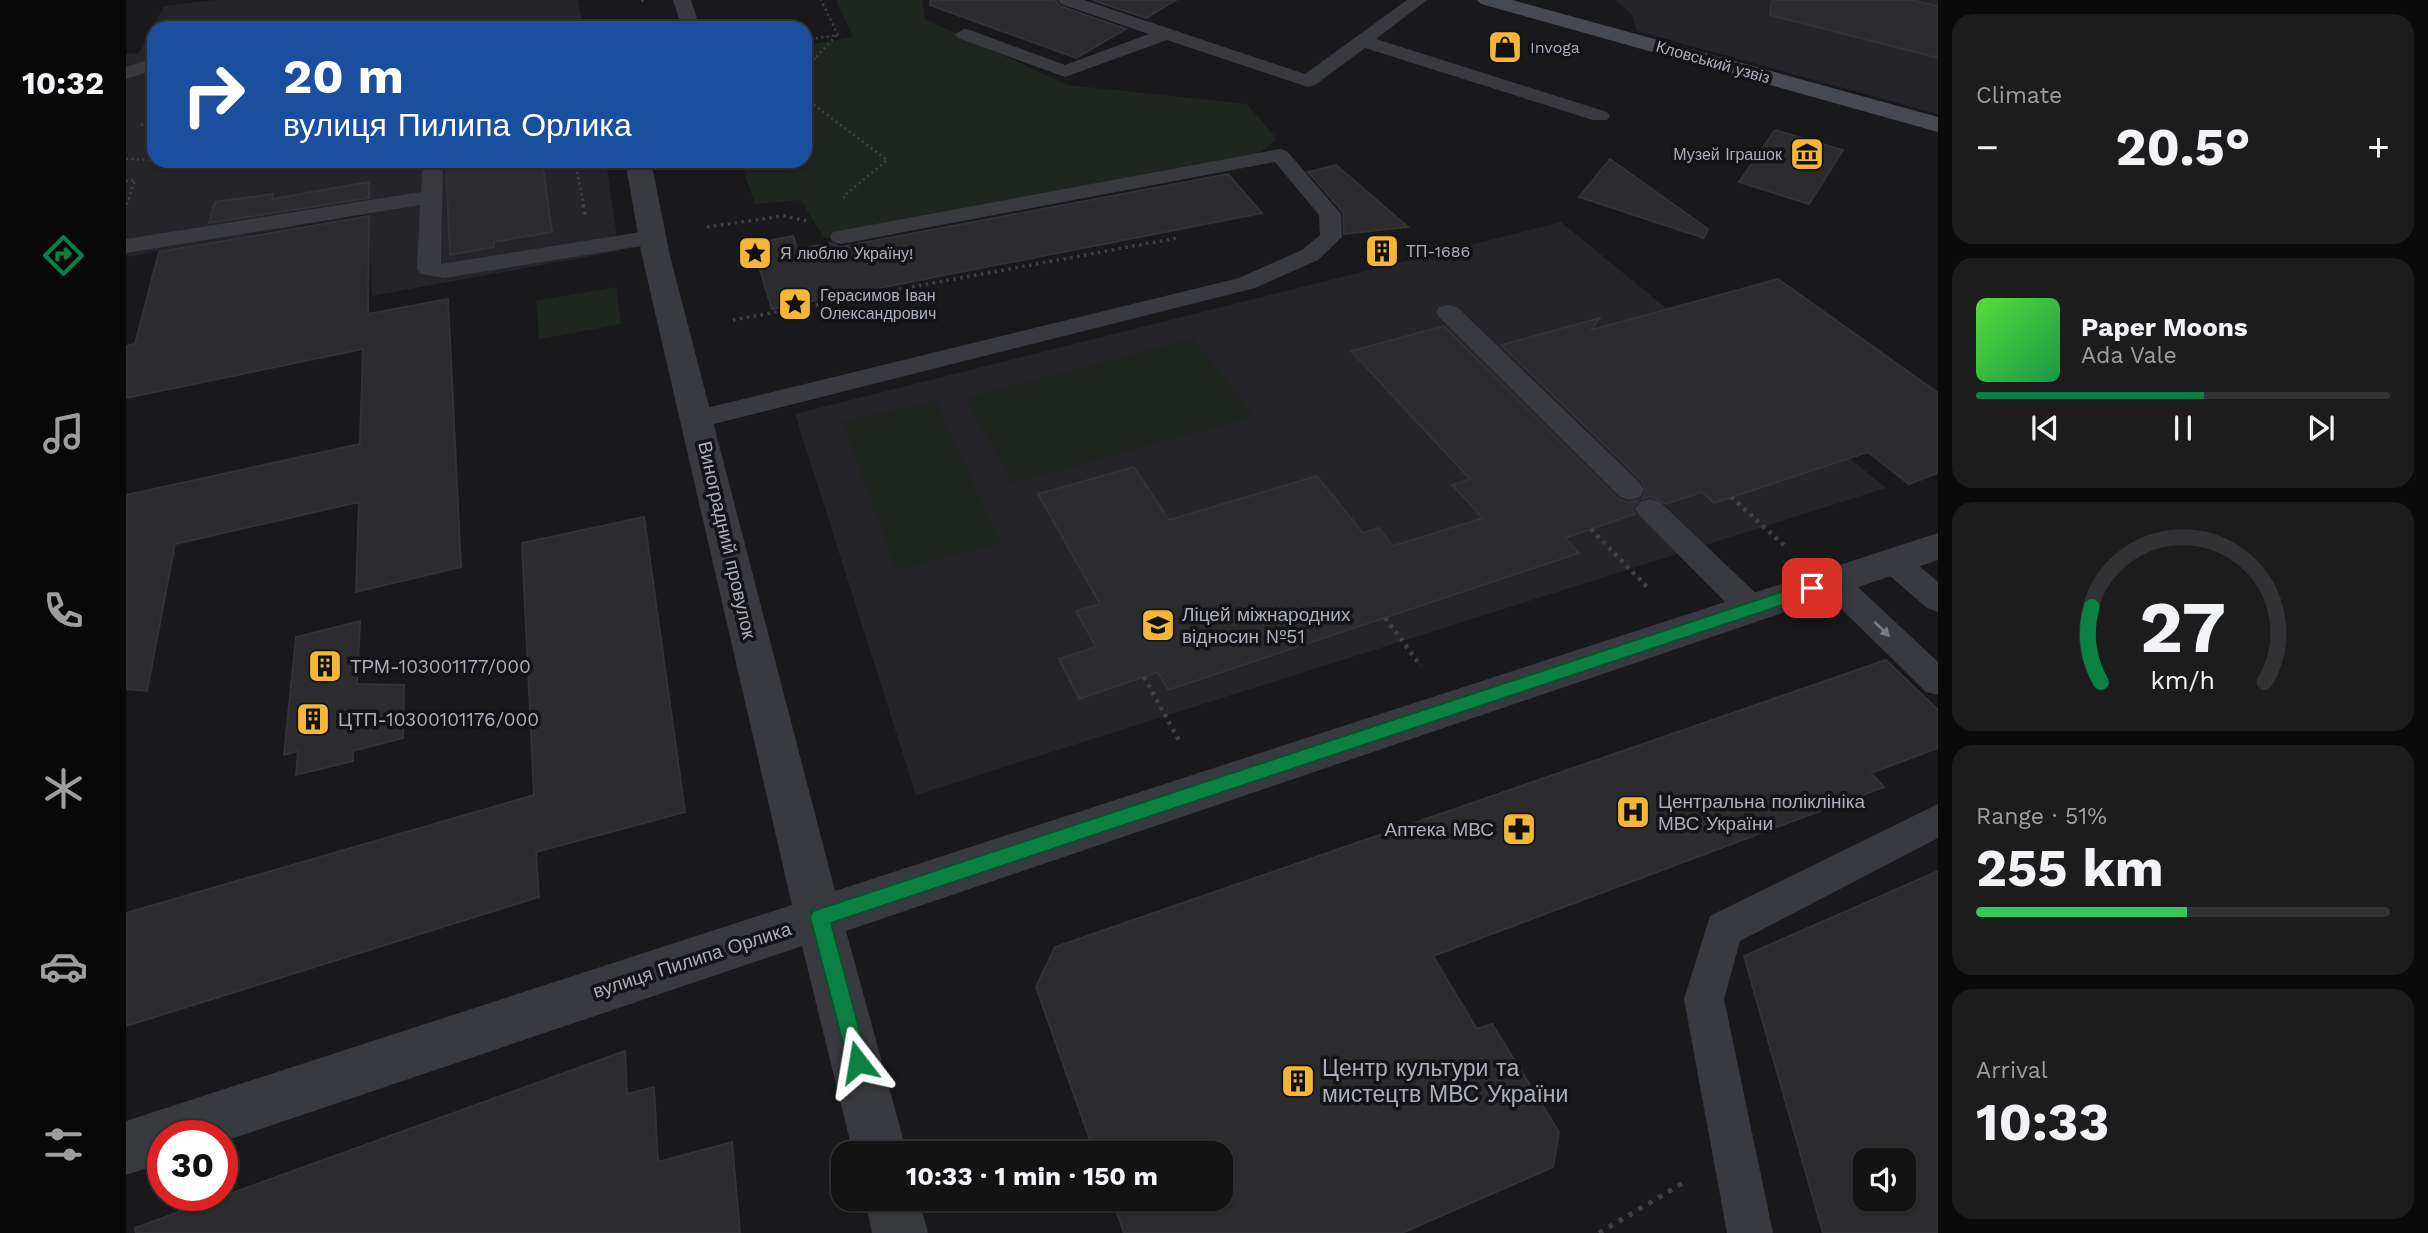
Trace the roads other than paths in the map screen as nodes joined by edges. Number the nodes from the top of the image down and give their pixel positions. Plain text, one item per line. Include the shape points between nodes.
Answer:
1 (682, 0) edge
2 (1067, 0) edge
3 (1418, 0) edge
4 (1488, 0) edge
5 (689, 21) edge
6 (964, 34) dead end
7 (1165, 34) junction
8 (1362, 41) junction
9 (147, 66) edge
10 (126, 73) edge
11 (1600, 116) dead end
12 (1938, 125) edge
13 (433, 168) edge
14 (639, 168) edge
15 (432, 197) junction
16 (653, 237) junction
17 (841, 237) dead end
18 (126, 246) edge
19 (1448, 312) dead end
20 (698, 419) junction
21 (1938, 547) edge
22 (1893, 561) junction
23 (1832, 582) junction
24 (1938, 600) edge
25 (1752, 609) junction
26 (1938, 682) edge
27 (1938, 820) edge
28 (820, 917) junction
29 (211, 1120) edge
30 (147, 1141) edge
31 (877, 1141) edge
32 (126, 1148) edge
33 (895, 1211) edge
34 (900, 1233) edge
35 (1750, 1233) edge

1 - 5 lane
2 - 7 lane
3 - 8 lane
4 - 12 street, Кловський узвіз
6 - 7 lane via 1065,71
7 - 8 lane via 1308,82
8 - 11 lane
9 - 10 lane
13 - 15 lane
14 - 16 street, Виноградний провулок
15 - 16 lane via 429,269 444,271
15 - 18 lane
16 - 20 street, Виноградний провулок
17 - 20 lane via 1280,155 1330,214 1331,237 1310,256 1247,284
19 - 25 lane
20 - 28 street, Виноградний провулок
21 - 22 street, вулиця Пилипа Орлика
22 - 23 street, вулиця Пилипа Орлика
22 - 24 lane
23 - 25 street, вулиця Пилипа Орлика
23 -> 26 lane
25 - 28 street, вулиця Пилипа Орлика
27 - 35 lane via 1724,929 1704,999
28 - 29 street, вулиця Пилипа Орлика
28 - 31 street, Виноградний провулок
30 - 32 street, вулиця Пилипа Орлика
33 - 34 street

